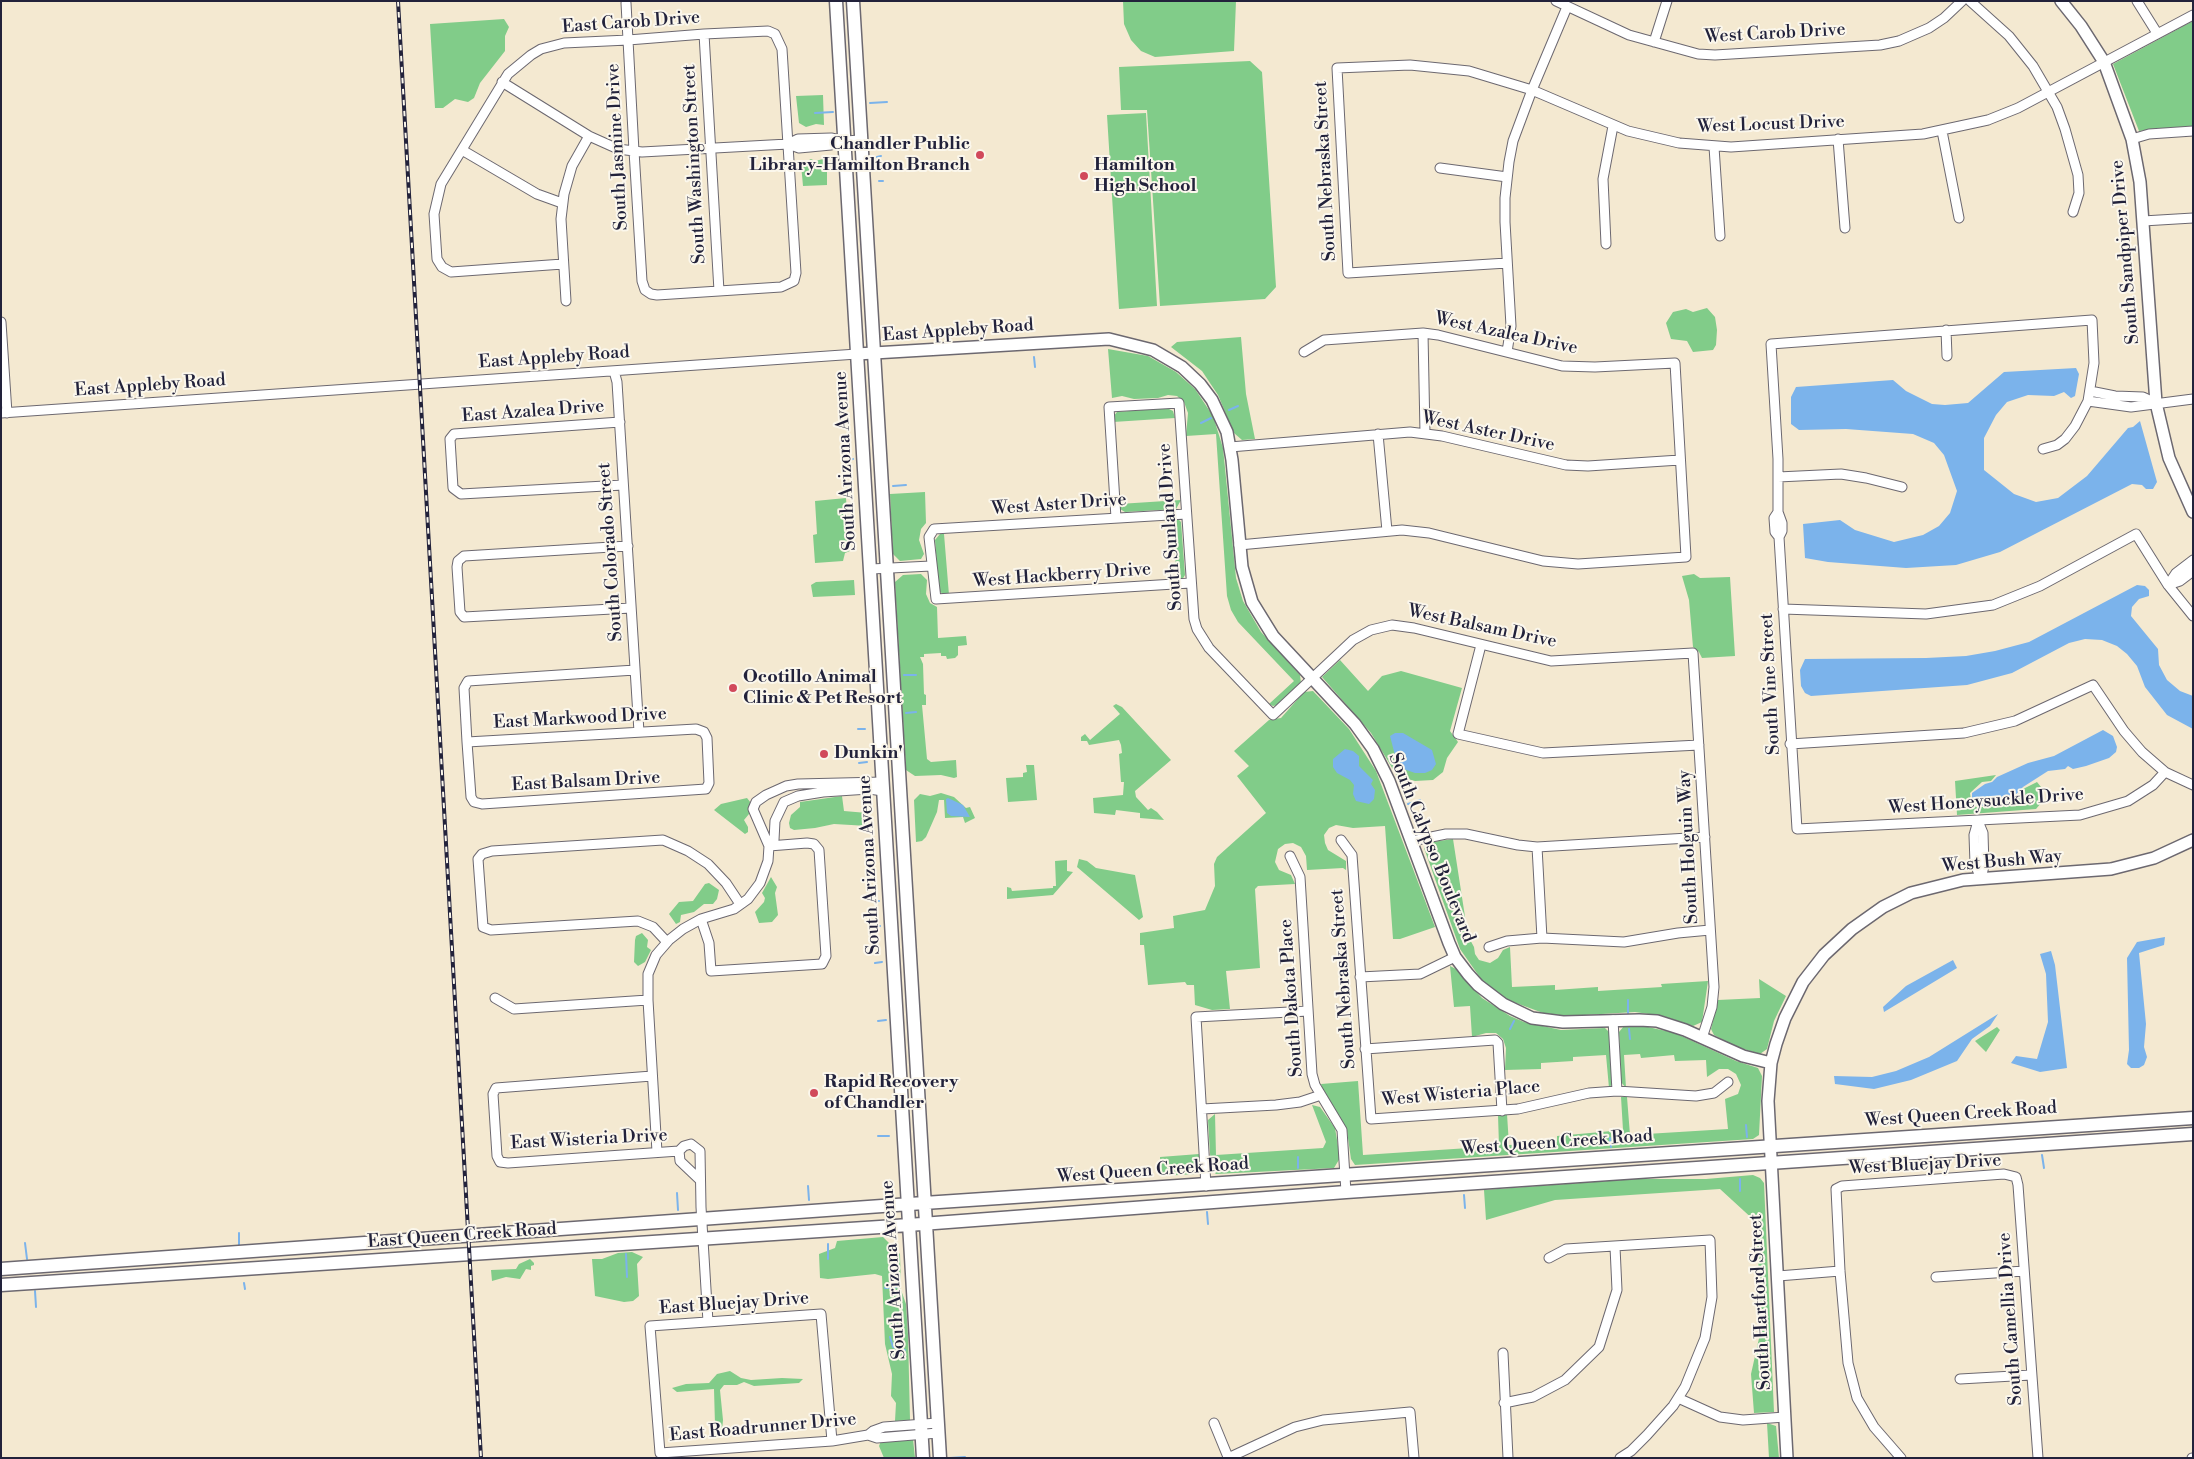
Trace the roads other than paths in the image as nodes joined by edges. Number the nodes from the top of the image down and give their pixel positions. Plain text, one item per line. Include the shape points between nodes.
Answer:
1 (836, 1) edge
2 (853, 1) edge
3 (1556, 1) edge
4 (1667, 1) edge
5 (1962, 1) edge
6 (1970, 1) edge
7 (2061, 1) edge
8 (2137, 1) edge
9 (626, 3) dead end
10 (1567, 7) junction
11 (2193, 15) edge
12 (2157, 33) junction
13 (704, 34) junction
14 (628, 40) junction
15 (1654, 42) junction
16 (2104, 62) junction
17 (1336, 68) joint
18 (502, 82) junction
19 (1532, 90) junction
20 (2048, 92) junction
21 (1613, 126) junction
22 (1942, 131) junction
23 (2193, 131) edge
24 (589, 136) junction
25 (1838, 139) junction
26 (2132, 139) junction
27 (861, 140) junction
28 (845, 141) junction
29 (788, 144) junction
30 (1714, 147) junction
31 (711, 148) junction
32 (462, 150) junction
33 (634, 151) junction
34 (1440, 168) dead end
35 (1507, 177) junction
36 (562, 203) junction
37 (2074, 212) dead end
38 (1959, 218) dead end
39 (2193, 218) edge
40 (2143, 221) junction
41 (1845, 228) dead end
42 (1720, 236) dead end
43 (1606, 244) dead end
44 (1508, 263) junction
45 (563, 264) junction
46 (719, 292) junction
47 (566, 300) dead end
48 (1, 322) edge
49 (1946, 330) junction
50 (1423, 333) junction
51 (1108, 339) joint
52 (1304, 352) dead end
53 (1507, 352) junction
54 (857, 354) junction
55 (874, 354) junction
56 (1947, 356) dead end
57 (614, 371) junction
58 (2090, 391) junction
59 (2126, 397) junction
60 (2193, 399) edge
61 (2088, 401) junction
62 (2156, 403) junction
63 (2126, 407) junction
64 (4, 413) edge
65 (620, 422) junction
66 (1425, 433) junction
67 (1378, 434) junction
68 (1230, 447) junction
69 (2043, 449) dead end
70 (1680, 460) junction
71 (1778, 477) junction
72 (623, 485) junction
73 (1902, 487) dead end
74 (2193, 512) edge
75 (1186, 514) junction
76 (1116, 518) junction
77 (1387, 531) junction
78 (1239, 545) junction
79 (628, 546) junction
80 (2193, 560) edge
81 (931, 566) junction
82 (887, 568) junction
83 (871, 569) junction
84 (2193, 571) edge
85 (1190, 584) junction
86 (2168, 585) junction
87 (631, 608) junction
88 (1783, 609) junction
89 (2193, 616) edge
90 (1481, 645) junction
91 (1693, 653) joint
92 (635, 670) junction
93 (1313, 678) junction
94 (639, 732) junction
95 (467, 742) junction
96 (1790, 744) junction
97 (1699, 745) junction
98 (2166, 772) junction
99 (2193, 785) edge
100 (883, 786) junction
101 (706, 789) joint
102 (775, 821) junction
103 (1978, 821) junction
104 (760, 822) junction
105 (1797, 830) joint
106 (769, 832) junction
107 (1705, 837) junction
108 (1341, 840) dead end
109 (2193, 840) edge
110 (1412, 841) junction
111 (770, 846) junction
112 (1536, 847) junction
113 (1290, 856) dead end
114 (1981, 878) junction
115 (740, 904) junction
116 (701, 919) junction
117 (1710, 930) junction
118 (1542, 938) junction
119 (667, 942) junction
120 (1489, 947) dead end
121 (1455, 956) junction
122 (1360, 977) junction
123 (495, 998) dead end
124 (648, 1000) junction
125 (896, 1000) junction
126 (912, 1000) junction
127 (1308, 1011) junction
128 (1613, 1020) junction
129 (1702, 1038) junction
130 (1365, 1049) junction
131 (1771, 1064) junction
132 (652, 1076) junction
133 (1728, 1082) dead end
134 (1617, 1091) junction
135 (1321, 1095) junction
136 (1202, 1109) junction
137 (1502, 1111) junction
138 (2193, 1118) edge
139 (1371, 1119) joint
140 (2193, 1134) edge
141 (1770, 1145) junction
142 (679, 1151) junction
143 (657, 1152) junction
144 (1771, 1162) junction
145 (1345, 1176) junction
146 (2016, 1178) joint
147 (700, 1180) junction
148 (1206, 1186) junction
149 (1346, 1192) junction
150 (924, 1203) junction
151 (907, 1204) junction
152 (701, 1220) junction
153 (925, 1223) junction
154 (908, 1225) junction
155 (702, 1237) junction
156 (1615, 1247) junction
157 (289, 1249) junction
158 (1549, 1258) dead end
159 (290, 1265) junction
160 (1, 1269) edge
161 (1840, 1271) junction
162 (2024, 1271) junction
163 (1778, 1276) junction
164 (1936, 1277) dead end
165 (1, 1285) edge
166 (708, 1322) junction
167 (1503, 1352) dead end
168 (2031, 1375) junction
169 (1960, 1379) dead end
170 (1678, 1398) junction
171 (1504, 1404) junction
172 (1785, 1417) junction
173 (1214, 1422) dead end
174 (938, 1428) junction
175 (921, 1429) junction
176 (832, 1441) junction
177 (660, 1452) joint
178 (923, 1458) edge
179 (940, 1458) edge
180 (1228, 1458) edge
181 (1414, 1458) edge
182 (1508, 1458) edge
183 (1620, 1458) edge
184 (1787, 1458) edge
185 (1901, 1458) edge
186 (2038, 1458) edge

1 - 28 main road, South Arizona Avenue
2 - 27 main road
3 - 10 street, West Carob Drive
4 - 15 street
5 - 15 street, West Carob Drive via 1929,28 1880,45 1715,55 1698,54
6 - 20 street via 2009,36 2033,66
7 - 16 street, South Sandpiper Drive
8 - 12 street
9 - 14 street, South Jasmine Drive
10 - 15 street, West Carob Drive via 1628,35
10 - 19 street
11 - 12 street, West Locust Drive
12 - 16 street, West Locust Drive
13 - 14 street, East Carob Drive
13 - 29 street, East Carob Drive via 768,31 775,34 782,49
13 - 31 street, South Washington Street
14 - 18 street, East Carob Drive via 564,43 542,49 522,61
14 - 33 street, South Jasmine Drive
16 - 20 street, West Locust Drive
16 - 26 street, South Sandpiper Drive
17 - 19 street, West Locust Drive via 1410,65 1450,68 1486,75
17 - 44 street, South Nebraska Street via 1348,273
18 - 24 street
18 - 32 street, East Carob Drive
19 - 21 street, West Locust Drive
19 - 35 street via 1513,141
20 - 22 street, West Locust Drive via 1988,120
20 - 37 street via 2066,129 2078,175 2079,193
21 - 30 street, West Locust Drive via 1662,140
21 - 43 street via 1603,180
22 - 25 street, West Locust Drive
22 - 38 street
23 - 26 street via 2149,134
24 - 33 street via 618,149
24 - 36 street via 567,180
25 - 30 street, West Locust Drive
25 - 41 street
26 - 40 street, South Sandpiper Drive
27 - 28 street
27 - 55 main road, South Arizona Avenue
28 - 29 street via 798,139
28 - 54 main road, South Arizona Avenue
29 - 31 street
29 - 46 street via 794,281 787,286
30 - 42 street
31 - 33 street
31 - 46 street, South Washington Street
32 - 36 street via 538,194
32 - 45 street, East Carob Drive via 441,184 436,202 437,259 442,267 450,272
33 - 46 street, South Jasmine Drive via 645,290 657,295
34 - 35 street
35 - 44 street via 1505,222
36 - 45 street
39 - 40 street
40 - 62 street, South Sandpiper Drive
44 - 53 street via 1511,326
45 - 47 street
48 - 64 street
49 - 56 street
49 - 58 street via 2092,320 2094,363
49 - 71 street, South Vine Street via 1771,344
50 - 52 street, West Azalea Drive via 1324,340
50 - 53 street, West Azalea Drive
50 - 66 street
51 - 55 street, East Appleby Road
51 - 68 street, South Calypso Boulevard via 1153,350 1182,367 1212,400 1223,420
53 - 70 street, West Azalea Drive via 1581,367 1675,363
54 - 55 street, East Appleby Road
54 - 57 street, East Appleby Road
54 - 83 main road, South Arizona Avenue
55 - 82 main road, South Arizona Avenue
57 - 64 street, East Appleby Road
57 - 65 street, South Colorado Street
58 - 59 street
58 - 61 street
59 - 62 street via 2143,397
59 - 63 street
60 - 62 street
61 - 63 street
61 - 69 street via 2065,439
62 - 63 street
62 - 74 street, South Sandpiper Drive via 2169,458
65 - 72 street, South Colorado Street
65 - 72 street, East Azalea Drive via 460,432 450,439 453,488 461,494
66 - 67 street, West Aster Drive
66 - 70 street, West Aster Drive via 1552,464 1588,466
67 - 68 street, West Aster Drive
67 - 77 street
68 - 78 street, South Calypso Boulevard
70 - 77 street via 1686,557 1560,563 1525,558 1429,533
71 - 73 street via 1841,474
71 - 88 street, South Vine Street via 1778,512 1774,523 1779,537
72 - 79 street, South Colorado Street
75 - 76 street, West Aster Drive
75 - 76 street, South Sunland Drive via 1179,403 1109,407
75 - 85 street, South Sunland Drive
76 - 81 street, West Aster Drive via 934,529 929,537
77 - 78 street
78 - 93 street, South Calypso Boulevard via 1244,580 1257,612 1273,636
79 - 87 street, South Colorado Street
79 - 87 street via 464,556 458,561 460,612 464,618
80 - 86 street via 2176,573
81 - 82 street
81 - 85 street, West Hackberry Drive via 936,599
82 - 83 street
82 - 126 main road, South Arizona Avenue
83 - 100 main road, South Arizona Avenue
84 - 86 street
85 - 93 street, South Sunland Drive via 1194,619 1203,639 1273,715
86 - 88 street via 2136,534 2040,586 1993,605 1926,614
86 - 89 street
87 - 92 street, South Colorado Street
88 - 96 street, South Vine Street
90 - 91 street, West Balsam Drive via 1551,661
90 - 93 street, West Balsam Drive via 1414,628 1380,627 1362,633
90 - 97 street via 1458,734 1543,753
91 - 97 street, South Holguin Way
92 - 94 street, South Colorado Street
92 - 95 street via 468,681 464,688
93 - 110 street, South Calypso Boulevard via 1368,740 1386,775
94 - 95 street, East Markwood Drive
94 - 101 street, East Markwood Drive via 696,729 704,732 709,783
95 - 101 street, East Balsam Drive via 471,796 474,802 482,804
96 - 98 street via 1964,733 2015,721 2092,685 2124,731
96 - 105 street, South Vine Street
97 - 107 street, South Holguin Way
98 - 99 street
98 - 103 street, West Honeysuckle Drive via 2153,785 2113,807 2080,815
100 - 102 street via 798,796 784,802
100 - 104 street via 860,781 786,786 756,802 753,809
100 - 125 main road, South Arizona Avenue
102 - 104 street
102 - 106 street
103 - 105 street, West Honeysuckle Drive
103 - 114 street via 1974,834 1975,864
104 - 106 street
106 - 111 street via 774,840
107 - 112 street
107 - 117 street, South Holguin Way
108 - 122 street, South Nebraska Street via 1352,855
109 - 114 street, West Bush Way via 2165,854 2111,869
110 - 112 street via 1446,834 1466,834
110 - 121 street, South Calypso Boulevard
111 - 115 street via 760,882 748,899
111 - 116 street via 814,844 819,850 826,956 822,964 711,971 709,943
112 - 118 street
113 - 127 street, South Dakota Place via 1300,876
114 - 131 street, West Bush Way via 1911,893 1883,907 1852,929 1824,955 1800,987 1783,1023
115 - 116 street via 734,909
115 - 119 street via 708,864 663,840 482,854 478,858 483,927 491,930 638,921 653,927
116 - 119 street
117 - 118 street via 1624,942
117 - 129 street, South Holguin Way via 1713,995
118 - 120 street via 1507,941
119 - 124 street via 656,955 648,974
121 - 122 street via 1420,974
121 - 128 street, South Calypso Boulevard via 1478,985 1503,1004 1525,1015 1556,1022
122 - 130 street, South Nebraska Street
123 - 124 street via 514,1009
124 - 132 street
125 - 126 main road
125 - 151 main road, South Arizona Avenue
126 - 150 main road, South Arizona Avenue
127 - 135 street, South Dakota Place via 1312,1074
127 - 136 street via 1196,1017
128 - 129 street, South Calypso Boulevard via 1657,1022
128 - 134 street
129 - 131 street, South Calypso Boulevard
130 - 137 street via 1495,1040 1498,1043
130 - 139 street, South Nebraska Street
131 - 141 street, West Bush Way via 1768,1101
132 - 143 street
132 - 143 street, East Wisteria Drive via 496,1088 493,1094 497,1156 500,1162
133 - 134 street, West Wisteria Place via 1714,1093 1696,1096
134 - 137 street, West Wisteria Place via 1588,1093
135 - 136 street via 1276,1105
135 - 145 street, South Dakota Place via 1342,1130
136 - 148 street
137 - 139 street, West Wisteria Place
138 - 141 main road, West Queen Creek Road
140 - 144 main road, West Queen Creek Road
141 - 144 street, South Hartford Street
141 - 145 main road, West Queen Creek Road
142 - 143 street, East Wisteria Drive
142 - 147 street via 680,1161
142 - 147 street via 692,1144 700,1150
144 - 149 main road, West Queen Creek Road
144 - 163 street, South Hartford Street
145 - 148 main road, West Queen Creek Road
145 - 149 street, South Dakota Place
146 - 161 street, West Bluejay Drive via 2004,1174 1836,1188
146 - 162 street, South Camellia Drive
147 - 152 street
148 - 150 main road, West Queen Creek Road
149 - 153 main road, West Queen Creek Road
150 - 151 main road, East Queen Creek Road
150 - 153 main road, South Arizona Avenue
151 - 152 main road, East Queen Creek Road
151 - 154 main road, South Arizona Avenue
152 - 155 street
152 - 157 main road, East Queen Creek Road
153 - 154 main road, East Queen Creek Road
153 - 174 main road, South Arizona Avenue
154 - 155 main road, East Queen Creek Road
154 - 175 main road, South Arizona Avenue
155 - 159 main road, East Queen Creek Road
155 - 166 street
156 - 158 street via 1566,1249
156 - 170 street via 1710,1240 1712,1297 1705,1338
156 - 171 street via 1617,1290 1599,1346 1565,1380 1533,1397
157 - 159 main road
157 - 160 main road, East Queen Creek Road
159 - 165 main road, East Queen Creek Road
161 - 163 street
161 - 185 street via 1848,1363 1857,1398 1874,1427
162 - 164 street
162 - 168 street, South Camellia Drive
163 - 172 street, South Hartford Street
166 - 176 street, East Bluejay Drive via 820,1314
166 - 177 street, East Bluejay Drive via 650,1326
167 - 171 street
168 - 169 street
168 - 186 street, South Camellia Drive
170 - 172 street via 1720,1417 1744,1420
170 - 183 street via 1648,1435
171 - 182 street
172 - 184 street, South Hartford Street
173 - 180 street
174 - 175 street, East Roadrunner Drive
174 - 179 main road, South Arizona Avenue
175 - 176 street, East Roadrunner Drive via 884,1427 868,1435
175 - 178 main road, South Arizona Avenue
176 - 177 street, East Roadrunner Drive
180 - 181 street via 1295,1427 1323,1420 1410,1412

